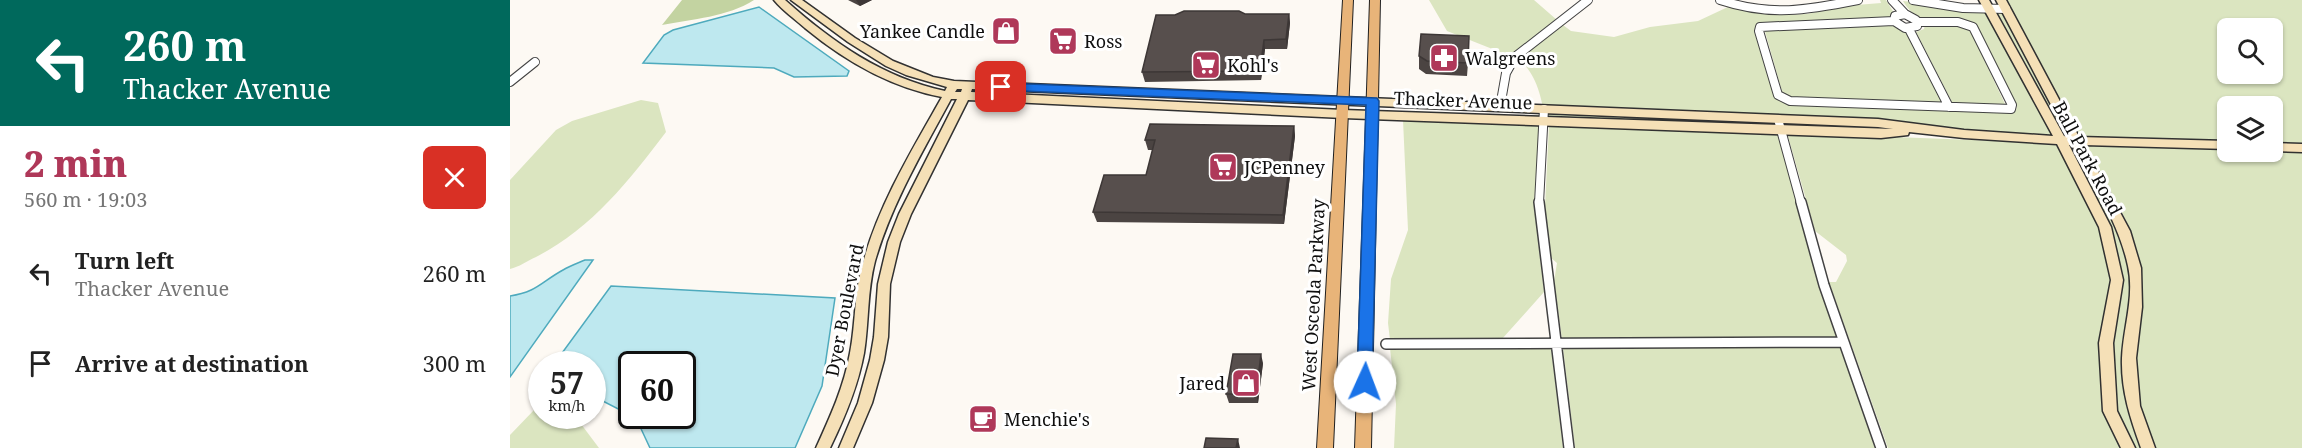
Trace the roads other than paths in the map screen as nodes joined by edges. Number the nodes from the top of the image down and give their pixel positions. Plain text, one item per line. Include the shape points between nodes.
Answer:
1 (779, 0) edge
2 (796, 0) edge
3 (1348, 0) edge
4 (1375, 0) edge
5 (1588, 0) edge
6 (1720, 0) edge
7 (1858, 0) edge
8 (1891, 0) edge
9 (1913, 0) edge
10 (1986, 4) edge
11 (2003, 4) edge
12 (1899, 17) junction
13 (1918, 22) junction
14 (1909, 29) junction
15 (868, 50) junction
16 (855, 58) junction
17 (535, 62) dead end
18 (510, 82) edge
19 (951, 90) junction
20 (967, 91) junction
21 (1090, 91) junction
22 (1103, 91) junction
23 (1086, 103) junction
24 (1099, 103) junction
25 (1343, 107) junction
26 (1500, 107) junction
27 (1949, 107) junction
28 (1372, 108) junction
29 (1544, 109) junction
30 (1650, 119) junction
31 (1545, 121) junction
32 (1780, 124) junction
33 (2060, 139) junction
34 (2077, 140) junction
35 (2217, 145) edge
36 (2283, 147) edge
37 (2302, 148) edge
38 (874, 242) junction
39 (894, 242) junction
40 (1844, 342) junction
41 (1556, 343) junction
42 (1386, 344) dead end
43 (833, 427) junction
44 (854, 431) junction
45 (823, 448) edge
46 (846, 448) edge
47 (1325, 448) edge
48 (1363, 448) edge
49 (1569, 448) edge
50 (1881, 448) edge
51 (2128, 448) edge
52 (2148, 448) edge

1 - 16 street, Thacker Avenue
2 - 15 street, Thacker Avenue
3 - 25 main road, West Osceola Parkway
4 - 28 main road
5 - 26 street via 1515,57 1506,73
6 - 7 street via 1780,12 1818,10
8 - 12 street
9 - 10 street via 1963,8
10 - 11 street
10 - 33 street, Ball Park Road
11 - 34 street, Ball Park Road
12 - 13 street
12 - 14 street via 1900,26
12 - 27 street via 1760,27 1778,95 1790,101
13 - 14 street
13 - 27 street via 1958,22 1973,27 2012,105 2011,109
14 - 27 street
15 - 16 street
15 - 19 street, Thacker Avenue via 897,69
16 - 19 street, Thacker Avenue via 912,88
17 - 18 street
19 - 20 street, Thacker Avenue
19 - 38 street, Dyer Boulevard
20 - 21 street, Thacker Avenue
20 - 23 street, Thacker Avenue
20 - 39 street, Dyer Boulevard
21 - 22 street, Thacker Avenue
21 - 23 street
22 - 24 street
22 - 25 street, Thacker Avenue
23 - 24 street, Thacker Avenue
24 - 25 street, Thacker Avenue
25 - 28 street, Thacker Avenue
25 - 47 main road, West Osceola Parkway
26 - 28 street, Thacker Avenue
26 - 29 street, Thacker Avenue
28 - 31 street, Thacker Avenue
28 - 48 main road
29 - 30 street, Thacker Avenue
29 - 31 street
30 - 31 street, Thacker Avenue
30 - 32 street, Thacker Avenue
31 - 41 street via 1539,206
32 - 33 street, Thacker Avenue via 1881,134 1921,130
32 - 40 street via 1824,285
33 - 34 street, Thacker Avenue
33 - 51 street, Ball Park Road via 2105,227 2117,280 2106,343 2110,411
34 - 35 street, Thacker Avenue
34 - 52 street, Ball Park Road via 2124,231 2135,268 2136,307 2129,358 2133,406
36 - 37 street
38 - 39 street
38 - 43 street, Dyer Boulevard via 863,288 856,356
39 - 44 street, Dyer Boulevard via 884,284 877,360
40 - 41 street
40 - 50 street
41 - 42 street
41 - 49 street
43 - 44 street
43 - 45 street, Dyer Boulevard
44 - 46 street, Dyer Boulevard

